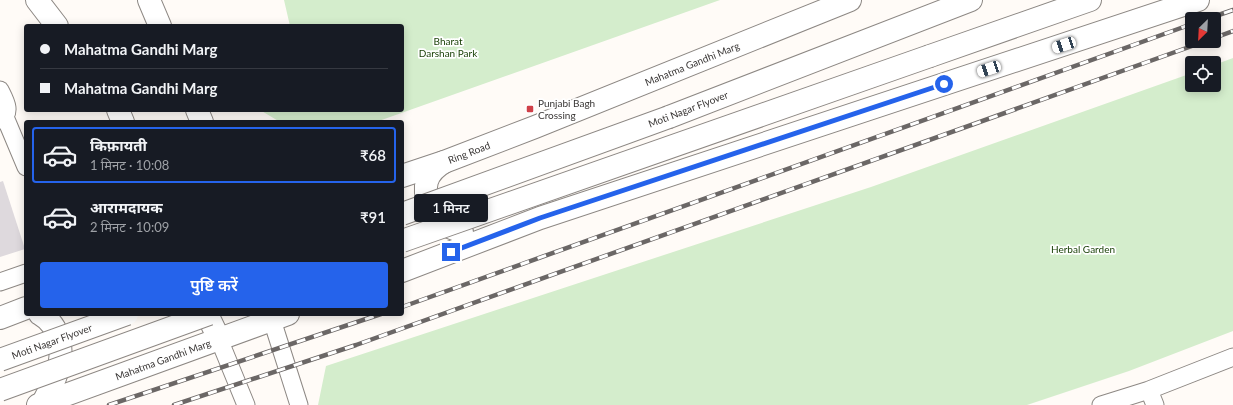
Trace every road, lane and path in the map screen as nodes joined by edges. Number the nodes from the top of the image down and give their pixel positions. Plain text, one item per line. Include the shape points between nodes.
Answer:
1 (37, 0) edge
2 (149, 0) edge
3 (850, 0) edge
4 (1090, 0) edge
5 (1198, 0) edge
6 (962, 4) edge
7 (55, 24) edge
8 (159, 24) edge
9 (0, 90) edge
10 (2, 118) edge
11 (535, 127) joint
12 (444, 162) junction
13 (24, 163) edge
14 (404, 175) edge
15 (404, 213) edge
16 (509, 230) junction
17 (404, 240) edge
18 (404, 270) edge
19 (24, 274) edge
20 (0, 282) edge
21 (42, 316) edge
22 (121, 316) edge
23 (203, 316) edge
24 (209, 316) edge
25 (277, 316) edge
26 (219, 339) junction
27 (1233, 357) edge
28 (0, 360) edge
29 (0, 390) edge
30 (1152, 397) edge
31 (41, 404) edge
32 (246, 405) edge
33 (299, 405) edge
34 (1101, 405) edge

1 - 7 main road
2 - 8 main road
3 - 11 main road, Mahatma Gandhi Marg
4 - 17 main road, bridge
5 - 16 main road
6 - 15 main road, Moti Nagar Flyover, bridge via 669,117
9 - 10 street via 7,106 7,112
10 - 13 street
11 - 12 main road, Ring Road
12 - 14 main road, Ring Road
12 - 16 main road via 430,174 426,187 428,201 438,221 462,232
16 - 18 main road
19 - 20 street
21 - 31 main road via 52,324 61,348 57,374
22 - 28 main road, Moti Nagar Flyover, bridge
23 - 29 main road, bridge
24 - 26 main road
25 - 26 main road, Mahatma Gandhi Marg
25 - 33 street
26 - 31 main road, Mahatma Gandhi Marg
26 - 32 street
27 - 30 street
30 - 34 street

